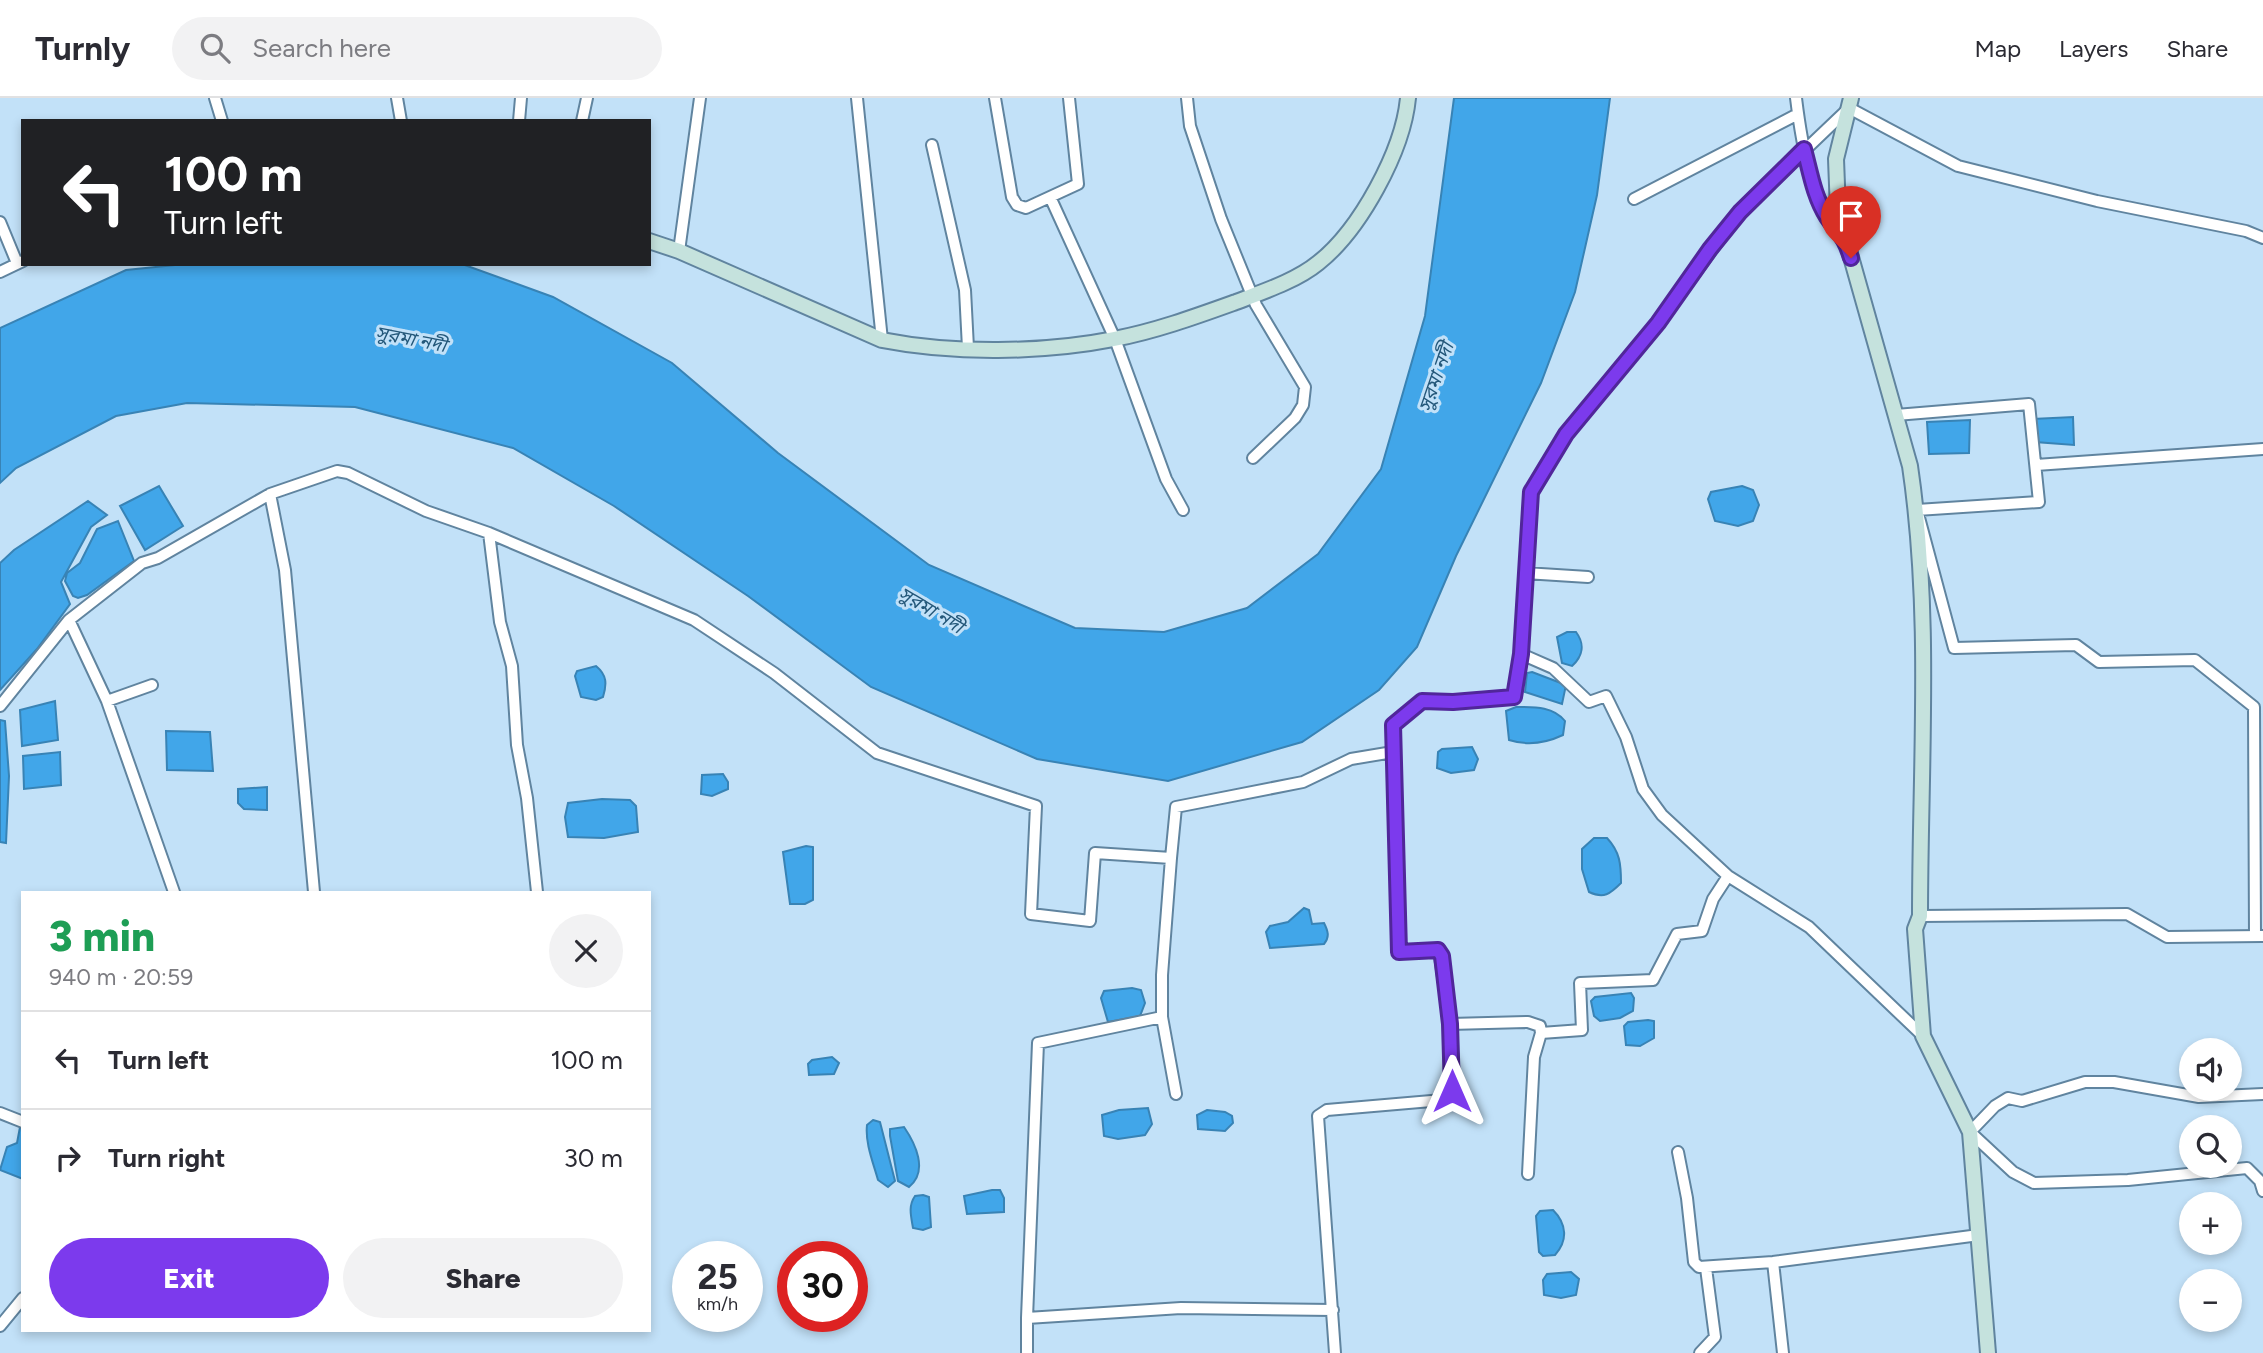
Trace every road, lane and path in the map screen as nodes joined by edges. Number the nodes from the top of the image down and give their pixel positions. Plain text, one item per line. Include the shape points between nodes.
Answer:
1 (215, 98) edge
2 (397, 98) edge
3 (521, 98) edge
4 (587, 98) edge
5 (699, 98) edge
6 (857, 98) edge
7 (995, 98) edge
8 (1069, 98) edge
9 (1186, 98) edge
10 (1408, 98) edge
11 (1796, 98) edge
12 (1850, 103) edge
13 (1798, 114) junction
14 (221, 119) edge
15 (401, 119) edge
16 (519, 119) edge
17 (582, 119) edge
18 (932, 145) dead end
19 (1804, 149) junction
20 (1051, 199) junction
21 (1634, 199) dead end
22 (0, 222) edge
23 (1845, 237) junction
24 (2263, 238) edge
25 (651, 242) edge
26 (679, 251) junction
27 (20, 262) edge
28 (0, 272) edge
29 (1253, 295) junction
30 (1115, 339) junction
31 (882, 340) junction
32 (968, 348) junction
33 (1896, 415) junction
34 (2263, 449) edge
35 (1253, 457) dead end
36 (2035, 465) junction
37 (270, 494) junction
38 (1183, 510) dead end
39 (1917, 510) junction
40 (489, 533) junction
41 (1525, 573) junction
42 (1588, 577) dead end
43 (69, 620) junction
44 (1521, 654) junction
45 (152, 685) dead end
46 (107, 701) junction
47 (0, 706) edge
48 (1393, 752) junction
49 (1171, 858) junction
50 (1728, 876) junction
51 (174, 891) edge
52 (314, 891) edge
53 (537, 891) edge
54 (1920, 916) junction
55 (2259, 935) edge
56 (1162, 1017) junction
57 (1450, 1024) junction
58 (1541, 1033) junction
59 (1923, 1036) junction
60 (1176, 1094) dead end
61 (2263, 1094) edge
62 (0, 1113) edge
63 (21, 1121) edge
64 (1970, 1132) junction
65 (1678, 1152) dead end
66 (1528, 1174) dead end
67 (2263, 1191) edge
68 (1979, 1235) junction
69 (1773, 1262) junction
70 (1706, 1268) junction
71 (21, 1300) edge
72 (1333, 1310) junction
73 (1027, 1318) junction
74 (0, 1326) edge
75 (1027, 1353) edge
76 (1335, 1353) edge
77 (1700, 1353) edge
78 (1783, 1353) edge
79 (1988, 1353) edge

1 - 14 street
2 - 15 street
3 - 16 street
4 - 17 street
5 - 26 street
6 - 31 street
7 - 20 street via 1014,202 1026,208
8 - 20 street via 1079,177 1075,187
9 - 29 street via 1206,182
10 - 29 street via 1398,138 1365,207 1318,263
11 - 13 street
12 - 19 street
12 - 23 street via 1836,159 1838,211
12 - 24 street via 1958,166
13 - 19 street
13 - 21 street
18 - 32 street via 965,289
19 - 23 street via 1816,195
19 - 41 street via 1740,212 1658,323 1566,434 1531,492
20 - 30 street
22 - 27 street
23 - 33 street
25 - 26 street
26 - 31 street
27 - 28 street
29 - 30 street
29 - 35 street via 1305,387 1303,405 1295,418
30 - 32 street via 1062,347
30 - 38 street via 1166,479
31 - 32 street via 917,347
33 - 36 street via 2029,404
33 - 39 street
34 - 36 street
36 - 39 street via 2039,502
37 - 40 street via 337,471 426,512
37 - 43 street via 142,563
37 - 52 street via 285,570
39 - 54 street via 1923,637
39 - 55 street via 1954,648 2076,645 2099,662 2195,660 2255,707
40 - 49 street via 694,620 774,673 877,753 1036,806 1031,914 1090,921 1095,853
40 - 53 street via 500,622 512,666 517,745
41 - 42 street
41 - 44 street
43 - 46 street
43 - 47 street
44 - 48 street via 1514,697 1422,701 1393,725
44 - 50 street via 1553,668 1589,702 1606,696 1643,789 1662,815
45 - 46 street
46 - 51 street
48 - 49 street via 1350,759 1303,782 1176,807
48 - 57 street via 1399,952 1438,950
49 - 56 street
50 - 58 street via 1713,899 1702,931 1677,934 1653,980 1580,983 1582,1030
50 - 59 street via 1809,927
54 - 55 street via 2127,914 2167,937
54 - 59 street via 1916,929
56 - 60 street
56 - 73 street via 1038,1042
57 - 58 street via 1528,1022 1540,1026
57 - 72 street via 1454,1078 1449,1097 1327,1110 1318,1116
58 - 66 street via 1534,1057
59 - 64 street
61 - 64 street via 2199,1097 2114,1082 2085,1082 2022,1101 2008,1098
62 - 63 street
64 - 67 street via 2013,1172 2034,1183 2128,1180 2247,1168
64 - 68 street
65 - 70 street via 1694,1262
68 - 69 street
68 - 79 street
69 - 70 street
69 - 78 street
70 - 77 street via 1714,1337
71 - 74 street
72 - 73 street via 1181,1308
72 - 76 street
73 - 75 street

